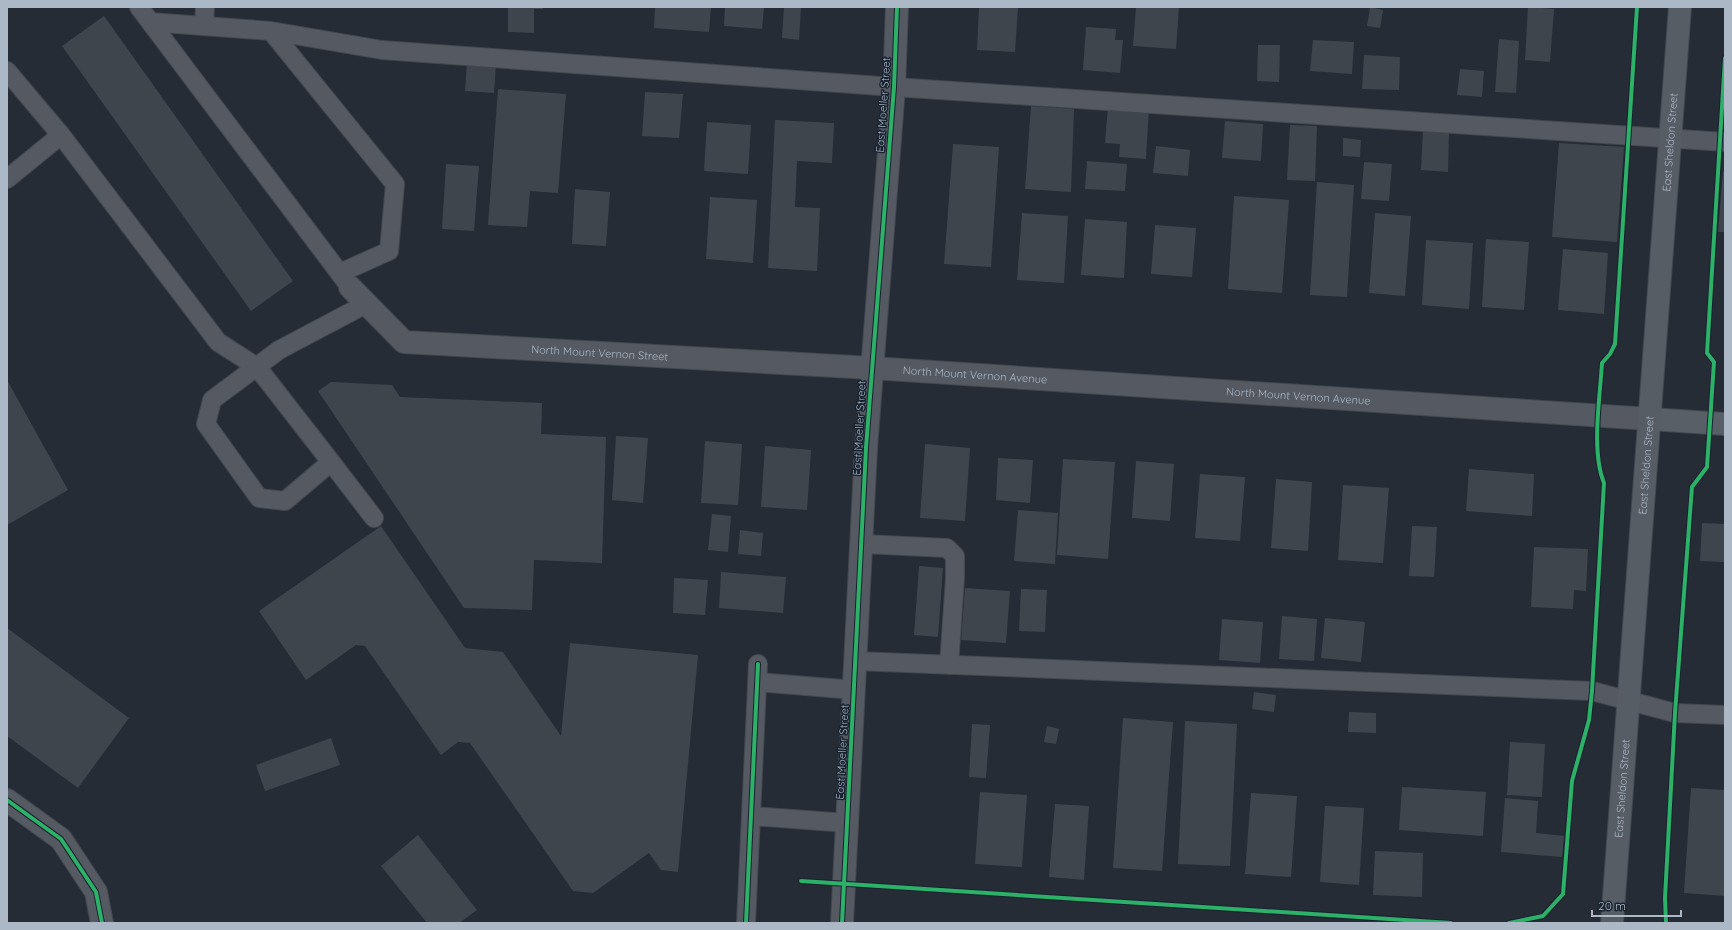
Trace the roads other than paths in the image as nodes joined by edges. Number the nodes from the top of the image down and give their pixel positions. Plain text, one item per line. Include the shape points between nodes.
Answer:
1 (139, 7) edge
2 (205, 7) edge
3 (897, 7) edge
4 (1680, 7) edge
5 (150, 22) junction
6 (204, 26) junction
7 (271, 31) junction
8 (7, 71) edge
9 (894, 87) junction
10 (61, 135) junction
11 (1671, 138) junction
12 (1725, 142) edge
13 (7, 179) edge
14 (345, 280) junction
15 (366, 304) junction
16 (257, 367) junction
17 (872, 368) junction
18 (1650, 418) junction
19 (1725, 424) edge
20 (331, 462) junction
21 (374, 518) dead end
22 (863, 544) junction
23 (856, 661) junction
24 (949, 665) junction
25 (855, 690) junction
26 (1628, 701) junction
27 (1725, 715) edge
28 (7, 800) edge
29 (752, 816) junction
30 (847, 823) junction
31 (102, 923) edge
32 (746, 923) edge
33 (842, 923) edge
34 (1612, 923) edge

1 - 5 lane
2 - 6 lane
3 - 9 street, East Moeller Street
4 - 11 main road, East Sheldon Street
5 - 6 lane
5 - 14 lane
6 - 7 lane
7 - 9 lane via 382,50
7 - 14 lane via 395,184 389,251
8 - 10 lane
9 - 11 lane
9 - 17 street, East Moeller Street
10 - 13 lane
10 - 16 lane via 218,342
11 - 12 lane
11 - 18 main road, East Sheldon Street
14 - 15 street, North Mount Vernon Street
15 - 16 lane via 286,346
15 - 17 street, North Mount Vernon Street via 404,342
16 - 20 lane
16 - 20 lane via 212,400 206,424 259,498 285,500
17 - 18 street, North Mount Vernon Avenue
17 - 22 street, East Moeller Street
18 - 19 street, North Mount Vernon Avenue
18 - 26 main road, East Sheldon Street
20 - 21 lane
22 - 23 street, East Moeller Street
22 - 24 lane via 947,548 955,556
23 - 24 lane
23 - 25 street, East Moeller Street
24 - 26 lane via 1592,691
25 - 29 lane via 758,673
25 - 30 street, East Moeller Street
26 - 27 lane via 1675,712
26 - 34 main road, East Sheldon Street
28 - 31 street via 61,839 96,892
29 - 30 lane
29 - 32 lane
30 - 33 street, East Moeller Street

